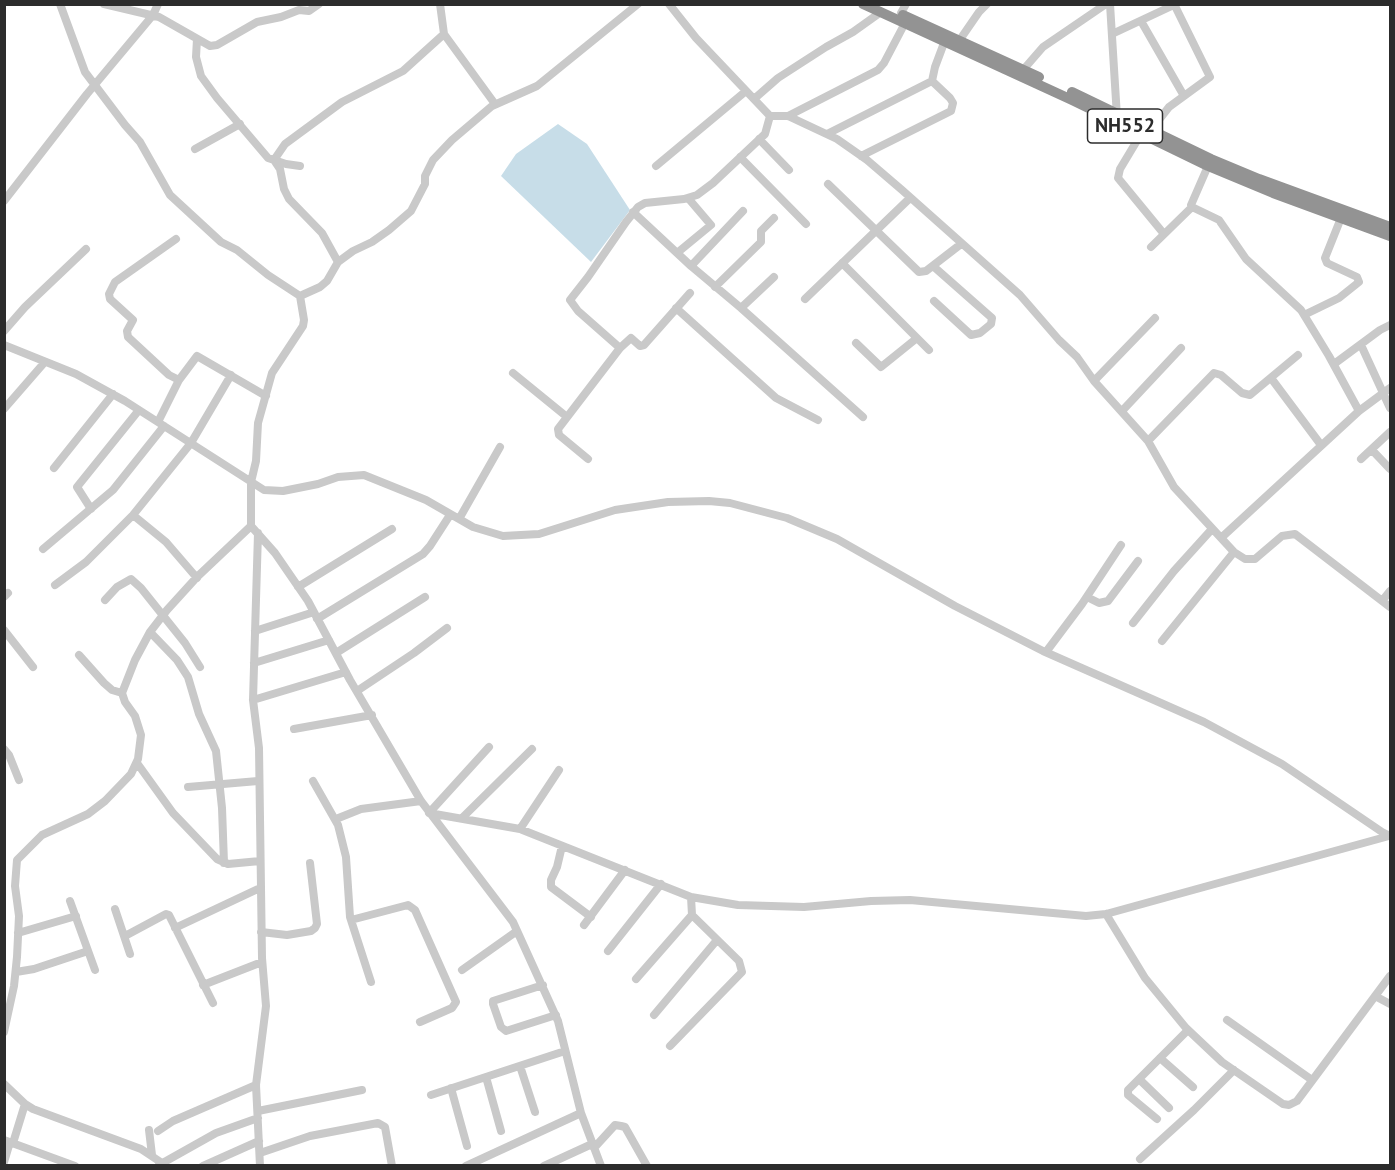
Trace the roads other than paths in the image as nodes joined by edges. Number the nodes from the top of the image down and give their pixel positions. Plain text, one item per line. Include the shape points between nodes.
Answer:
1 (60, 4) edge
2 (104, 4) edge
3 (158, 4) edge
4 (319, 4) edge
5 (440, 4) edge
6 (638, 4) edge
7 (669, 4) edge
8 (863, 4) edge
9 (987, 4) edge
10 (1108, 4) edge
11 (1175, 5) edge
12 (881, 8) edge
13 (904, 14) edge
14 (159, 17) junction
15 (1141, 21) junction
16 (444, 34) junction
17 (1112, 34) junction
18 (197, 39) junction
19 (959, 40) junction
20 (944, 43) junction
21 (1023, 70) junction
22 (932, 81) junction
23 (94, 84) junction
24 (746, 91) junction
25 (1184, 96) junction
26 (754, 99) junction
27 (495, 104) junction
28 (770, 116) junction
29 (788, 116) junction
30 (1117, 117) junction
31 (240, 124) junction
32 (1146, 132) junction
33 (827, 134) junction
34 (759, 139) junction
35 (195, 148) dead end
36 (861, 156) junction
37 (740, 157) junction
38 (274, 160) junction
39 (300, 166) dead end
40 (657, 166) dead end
41 (1208, 166) junction
42 (789, 170) dead end
43 (828, 184) dead end
44 (688, 198) junction
45 (910, 198) junction
46 (4, 201) edge
47 (1192, 207) junction
48 (744, 211) dead end
49 (633, 212) junction
50 (774, 218) dead end
51 (1341, 218) junction
52 (806, 224) dead end
53 (711, 225) junction
54 (1390, 227) edge
55 (877, 229) junction
56 (1164, 234) junction
57 (720, 236) junction
58 (1390, 236) edge
59 (176, 239) dead end
60 (961, 243) junction
61 (1151, 248) dead end
62 (86, 249) dead end
63 (677, 253) junction
64 (338, 262) junction
65 (842, 263) junction
66 (691, 266) junction
67 (933, 266) junction
68 (774, 277) dead end
69 (716, 287) junction
70 (690, 293) dead end
71 (300, 297) junction
72 (805, 299) dead end
73 (934, 301) dead end
74 (676, 308) junction
75 (741, 308) junction
76 (1304, 315) junction
77 (1155, 318) dead end
78 (1390, 325) edge
79 (4, 331) edge
80 (917, 338) junction
81 (856, 343) dead end
82 (4, 345) edge
83 (1360, 345) junction
84 (620, 348) junction
85 (1180, 348) dead end
86 (929, 350) dead end
87 (1298, 356) dead end
88 (44, 363) junction
89 (1334, 364) junction
90 (513, 373) dead end
91 (231, 375) junction
92 (1271, 378) junction
93 (179, 380) junction
94 (1094, 381) junction
95 (1388, 390) edge
96 (113, 394) junction
97 (266, 396) junction
98 (1390, 408) edge
99 (4, 409) edge
100 (139, 410) junction
101 (1122, 411) junction
102 (1359, 411) junction
103 (567, 417) junction
104 (863, 417) dead end
105 (818, 420) dead end
106 (161, 424) junction
107 (1390, 432) edge
108 (1148, 441) junction
109 (191, 443) junction
110 (1321, 445) junction
111 (500, 447) dead end
112 (1372, 450) junction
113 (588, 459) dead end
114 (1361, 459) dead end
115 (54, 468) dead end
116 (1390, 469) edge
117 (251, 482) junction
118 (91, 509) junction
119 (133, 515) junction
120 (450, 515) junction
121 (459, 519) junction
122 (251, 526) junction
123 (392, 529) dead end
124 (1212, 529) junction
125 (258, 533) junction
126 (1221, 538) junction
127 (1121, 545) dead end
128 (43, 549) dead end
129 (1234, 552) junction
130 (1138, 561) dead end
131 (196, 578) junction
132 (55, 585) dead end
133 (298, 587) junction
134 (1390, 591) edge
135 (425, 597) dead end
136 (1086, 597) junction
137 (105, 600) dead end
138 (1382, 601) junction
139 (1390, 607) edge
140 (316, 615) junction
141 (162, 616) junction
142 (1133, 623) dead end
143 (447, 628) dead end
144 (4, 630) edge
145 (255, 631) junction
146 (150, 632) junction
147 (329, 640) junction
148 (1162, 641) dead end
149 (1046, 652) junction
150 (336, 653) junction
151 (79, 655) dead end
152 (254, 663) junction
153 (33, 667) dead end
154 (200, 668) dead end
155 (346, 672) junction
156 (357, 691) junction
157 (122, 693) junction
158 (253, 700) junction
159 (372, 715) junction
160 (294, 729) dead end
161 (489, 747) dead end
162 (4, 749) edge
163 (532, 749) dead end
164 (137, 763) junction
165 (559, 770) dead end
166 (19, 780) dead end
167 (258, 781) junction
168 (313, 781) dead end
169 (219, 785) junction
170 (188, 787) dead end
171 (421, 801) junction
172 (429, 813) junction
173 (462, 818) junction
174 (336, 819) junction
175 (520, 829) junction
176 (1390, 836) edge
177 (562, 846) junction
178 (260, 861) junction
179 (224, 863) junction
180 (310, 863) dead end
181 (15, 866) junction
182 (4, 869) edge
183 (625, 870) junction
184 (661, 884) junction
185 (260, 888) junction
186 (691, 897) junction
187 (70, 902) dead end
188 (115, 909) dead end
189 (1106, 914) junction
190 (692, 915) junction
191 (76, 916) junction
192 (591, 917) junction
193 (351, 920) junction
194 (584, 925) dead end
195 (175, 928) junction
196 (517, 931) junction
197 (261, 932) junction
198 (18, 933) junction
199 (125, 936) junction
200 (717, 940) junction
201 (88, 951) junction
202 (608, 951) dead end
203 (130, 954) dead end
204 (262, 962) junction
205 (95, 970) dead end
206 (462, 970) dead end
207 (16, 972) junction
208 (1390, 976) edge
209 (636, 979) dead end
210 (371, 982) dead end
211 (204, 985) junction
212 (543, 985) junction
213 (1375, 996) junction
214 (213, 1003) dead end
215 (1390, 1004) edge
216 (654, 1015) dead end
217 (556, 1016) junction
218 (1227, 1020) dead end
219 (420, 1022) dead end
220 (1188, 1030) junction
221 (4, 1032) edge
222 (670, 1046) dead end
223 (565, 1051) junction
224 (1160, 1058) junction
225 (520, 1066) junction
226 (1234, 1071) junction
227 (486, 1077) junction
228 (1139, 1079) junction
229 (1312, 1080) junction
230 (4, 1084) edge
231 (256, 1085) junction
232 (1193, 1087) dead end
233 (451, 1088) junction
234 (362, 1090) dead end
235 (431, 1095) dead end
236 (26, 1104) junction
237 (1169, 1108) dead end
238 (534, 1112) dead end
239 (581, 1113) junction
240 (258, 1115) junction
241 (1157, 1119) dead end
242 (501, 1131) dead end
243 (259, 1141) junction
244 (9, 1142) edge
245 (467, 1146) dead end
246 (593, 1146) junction
247 (260, 1153) junction
248 (152, 1155) junction
249 (1140, 1159) dead end
250 (4, 1161) edge
251 (160, 1164) edge
252 (75, 1166) edge
253 (203, 1166) edge
254 (260, 1166) edge
255 (392, 1166) edge
256 (466, 1166) edge
257 (544, 1166) edge
258 (602, 1166) edge
259 (647, 1166) edge

1 - 23 street via 85,72
2 - 14 street
3 - 14 street
4 - 18 street via 309,11 299,10 257,22 217,45
5 - 16 street
6 - 27 street via 537,86
7 - 24 street
8 - 12 highway, NH552
9 - 19 street
10 - 17 street
10 - 21 street via 1043,47
11 - 15 street
11 - 25 street via 1210,74 1209,79
12 - 13 highway, NH552
12 - 26 street via 854,32 778,78
13 - 19 highway, NH552
13 - 20 highway, NH552
13 - 29 street via 878,70
14 - 18 street
14 - 23 street
15 - 17 street
15 - 25 street
16 - 27 street
16 - 38 street via 403,71 342,102 285,144
17 - 30 street
18 - 31 street via 201,76
19 - 21 highway, NH552
20 - 22 street
20 - 30 highway, NH552
21 - 30 highway, NH552
22 - 33 street
22 - 36 street via 950,98 951,111
23 - 46 street
23 - 71 street via 140,142 170,195 221,242
24 - 26 street
24 - 40 street
25 - 32 street
26 - 28 street
27 - 64 street via 432,160 411,211 372,242
28 - 29 street
28 - 34 street via 765,134
29 - 33 street
30 - 32 highway, NH552
31 - 35 street
31 - 38 street via 261,152
32 - 41 highway, NH552
32 - 54 highway, NH552
32 - 56 street via 1120,168 1118,177
33 - 36 street
34 - 37 street
34 - 42 street
36 - 45 street
37 - 44 street via 713,183
37 - 52 street
38 - 39 street
38 - 64 street via 289,199 322,232
41 - 47 street
41 - 51 highway, NH552
43 - 55 street
44 - 49 street via 645,203
44 - 53 street
45 - 55 street
45 - 60 street
47 - 56 street
47 - 76 street via 1219,220 1246,259
48 - 57 street
49 - 63 street
49 - 84 street via 570,300
50 - 69 street via 761,231 761,242
51 - 58 highway, NH552
51 - 76 street via 1325,258 1327,263 1358,277 1359,282 1339,298
53 - 57 street
53 - 63 street
55 - 65 street
55 - 67 street via 919,272
56 - 61 street
57 - 66 street
59 - 93 street via 115,282 109,294 133,320 128,337
60 - 67 street
60 - 94 street via 1020,295
62 - 79 street
63 - 66 street
64 - 71 street via 327,281
65 - 72 street
65 - 80 street
66 - 69 street
67 - 73 street via 992,318 991,324 971,335
68 - 75 street
69 - 75 street
70 - 74 street
71 - 97 street via 303,326 272,373
74 - 84 street via 644,345 631,339
74 - 105 street via 776,398
75 - 104 street
76 - 89 street
77 - 94 street
78 - 83 street
80 - 81 street via 882,367
80 - 86 street
82 - 88 street
83 - 89 street
83 - 95 street
84 - 103 street
85 - 101 street
87 - 92 street
88 - 96 street via 76,374
88 - 99 street
89 - 102 street
90 - 103 street
91 - 93 street via 197,356
91 - 97 street
91 - 109 street
92 - 108 street via 1246,395 1214,373
92 - 110 street
93 - 106 street
94 - 101 street
95 - 98 street
95 - 102 street
96 - 100 street
96 - 115 street
97 - 117 street via 258,423
100 - 106 street
100 - 118 street via 77,487
101 - 108 street
102 - 110 street
103 - 113 street via 558,433
106 - 109 street
106 - 118 street via 113,490
107 - 112 street
108 - 124 street via 1174,487
109 - 117 street
109 - 119 street
110 - 126 street
111 - 121 street
112 - 114 street
112 - 116 street
117 - 120 street via 264,490 283,491 338,477 364,476 426,500
117 - 122 street
118 - 128 street
119 - 131 street via 166,542
119 - 132 street via 86,562
120 - 121 street
120 - 140 street via 423,554
121 - 149 street via 503,536 548,532 585,518 668,502 710,501 762,510 819,530
122 - 125 street
122 - 131 street
123 - 133 street
124 - 126 street
124 - 142 street
125 - 133 street
125 - 145 street
126 - 129 street
127 - 136 street
129 - 138 street via 1245,559 1255,559 1282,536 1295,534
129 - 148 street
130 - 136 street via 1108,601 1099,603
131 - 141 street
133 - 140 street
134 - 138 street
135 - 150 street
136 - 149 street
137 - 141 street via 131,579
138 - 139 street
140 - 145 street
140 - 147 street
141 - 146 street
141 - 154 street
143 - 156 street
144 - 153 street
145 - 152 street
146 - 157 street
146 - 169 street via 188,677 216,751
147 - 150 street
147 - 152 street
149 - 176 street via 1204,722 1272,759
150 - 155 street
151 - 157 street via 104,683
152 - 158 street
155 - 156 street
155 - 158 street
156 - 159 street
157 - 164 street via 141,735
158 - 167 street via 259,748
159 - 160 street
159 - 171 street
161 - 172 street
162 - 166 street
163 - 173 street
164 - 179 street via 173,813 210,854
164 - 181 street via 105,801 88,814 42,835
165 - 175 street
167 - 169 street
167 - 178 street
168 - 174 street
169 - 170 street
169 - 179 street
171 - 172 street
171 - 174 street via 361,809
172 - 173 street
172 - 196 street
173 - 175 street
174 - 193 street via 346,857
175 - 177 street
176 - 189 street
177 - 183 street
177 - 192 street via 551,887
178 - 179 street
178 - 185 street
180 - 197 street via 315,928 287,935
181 - 182 street
181 - 198 street
183 - 184 street
183 - 192 street
184 - 186 street
184 - 202 street
185 - 195 street
185 - 197 street
186 - 189 street via 738,905 804,907 910,900 1068,916
186 - 190 street
187 - 191 street
188 - 199 street
189 - 220 street via 1145,978
190 - 200 street
190 - 209 street
191 - 198 street
191 - 201 street
192 - 194 street
193 - 210 street
193 - 219 street via 408,905 415,910 456,1002 452,1008
195 - 199 street via 166,915
195 - 211 street
196 - 206 street
196 - 212 street
197 - 204 street
198 - 207 street
199 - 203 street
200 - 216 street
200 - 222 street via 739,961 742,972
201 - 205 street
201 - 207 street
204 - 211 street
204 - 231 street via 266,1006
207 - 221 street
208 - 213 street
211 - 214 street
212 - 217 street
212 - 217 street via 493,1001 501,1027 506,1030
213 - 215 street
213 - 229 street
217 - 223 street
218 - 229 street
220 - 224 street
220 - 226 street
223 - 225 street
223 - 239 street
224 - 228 street
224 - 232 street
225 - 227 street
225 - 238 street
226 - 229 street via 1278,1102 1289,1105 1297,1101
226 - 249 street
227 - 233 street
227 - 242 street
228 - 237 street
228 - 241 street via 1128,1095
230 - 236 street
231 - 240 street
231 - 248 street via 154,1130
233 - 235 street
233 - 245 street
234 - 240 street
236 - 244 street
236 - 248 street
239 - 246 street
239 - 256 street
240 - 243 street
240 - 251 street
243 - 247 street
243 - 253 street
244 - 250 street
244 - 252 street
246 - 257 street
246 - 258 street
246 - 259 street via 615,1125 625,1127
247 - 254 street
247 - 255 street via 310,1136 378,1123 385,1128
248 - 251 street

